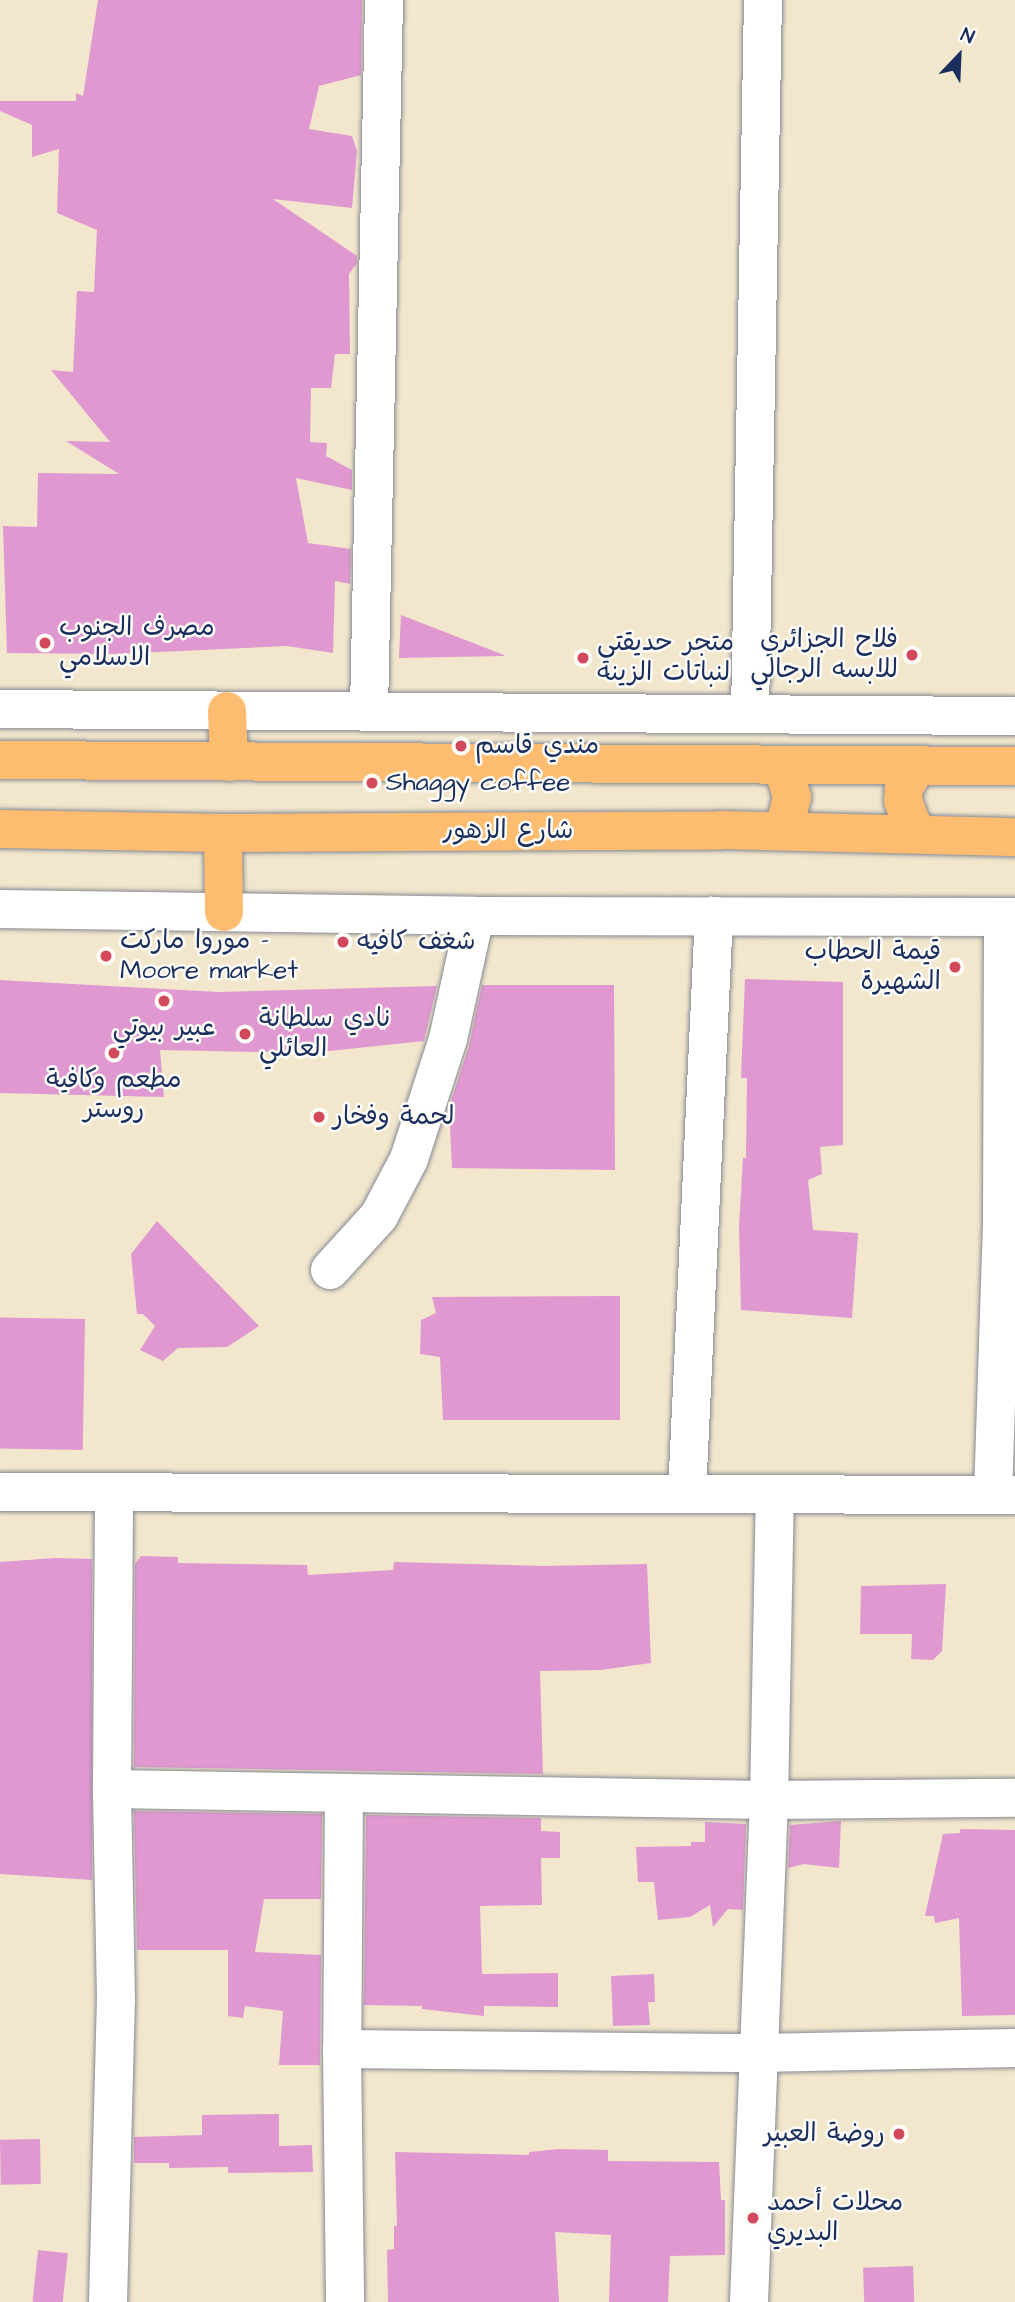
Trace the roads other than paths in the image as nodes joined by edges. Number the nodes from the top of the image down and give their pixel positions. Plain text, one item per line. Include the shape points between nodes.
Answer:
1 (384, 0) edge
2 (763, 0) edge
3 (0, 709) edge
4 (227, 710) junction
5 (369, 712) junction
6 (750, 714) junction
7 (1015, 716) edge
8 (0, 760) edge
9 (229, 762) junction
10 (777, 765) junction
11 (917, 766) junction
12 (1015, 766) edge
13 (0, 829) edge
14 (779, 831) junction
15 (223, 833) junction
16 (921, 834) junction
17 (1015, 837) edge
18 (0, 909) edge
19 (224, 912) junction
20 (475, 916) junction
21 (714, 916) junction
22 (1009, 917) edge
23 (1009, 1220) edge
24 (330, 1270) dead end
25 (0, 1492) edge
26 (114, 1492) junction
27 (687, 1494) junction
28 (775, 1494) junction
29 (1004, 1495) edge
30 (112, 1790) junction
31 (344, 1794) junction
32 (1015, 1798) edge
33 (769, 1800) junction
34 (1015, 2048) edge
35 (342, 2049) junction
36 (758, 2053) junction
37 (108, 2302) edge
38 (345, 2302) edge
39 (749, 2302) edge

1 - 5 street
2 - 6 street
3 - 4 street
4 - 5 street
4 - 9 main road
5 - 6 street
6 - 7 street
8 - 9 main road
9 - 10 main road
10 - 11 main road
10 - 14 main road via 792,797
11 - 12 main road
11 - 16 main road via 904,788 903,801 912,825
13 - 15 main road, شارع الزهور
14 - 15 main road, شارع الزهور
14 - 16 main road, شارع الزهور
15 - 19 main road
16 - 17 main road, شارع الزهور
18 - 19 street
19 - 20 street
20 - 21 street
20 - 24 street via 448,1039 409,1159 379,1216
21 - 22 street
21 - 27 street
22 - 23 street
23 - 29 street
25 - 26 street
26 - 27 street
26 - 30 street
27 - 28 street
28 - 29 street
28 - 33 street
30 - 31 street
30 - 37 street via 116,2000
31 - 33 street
31 - 35 street
32 - 33 street
33 - 36 street
34 - 36 street
35 - 36 street
35 - 38 street
36 - 39 street

